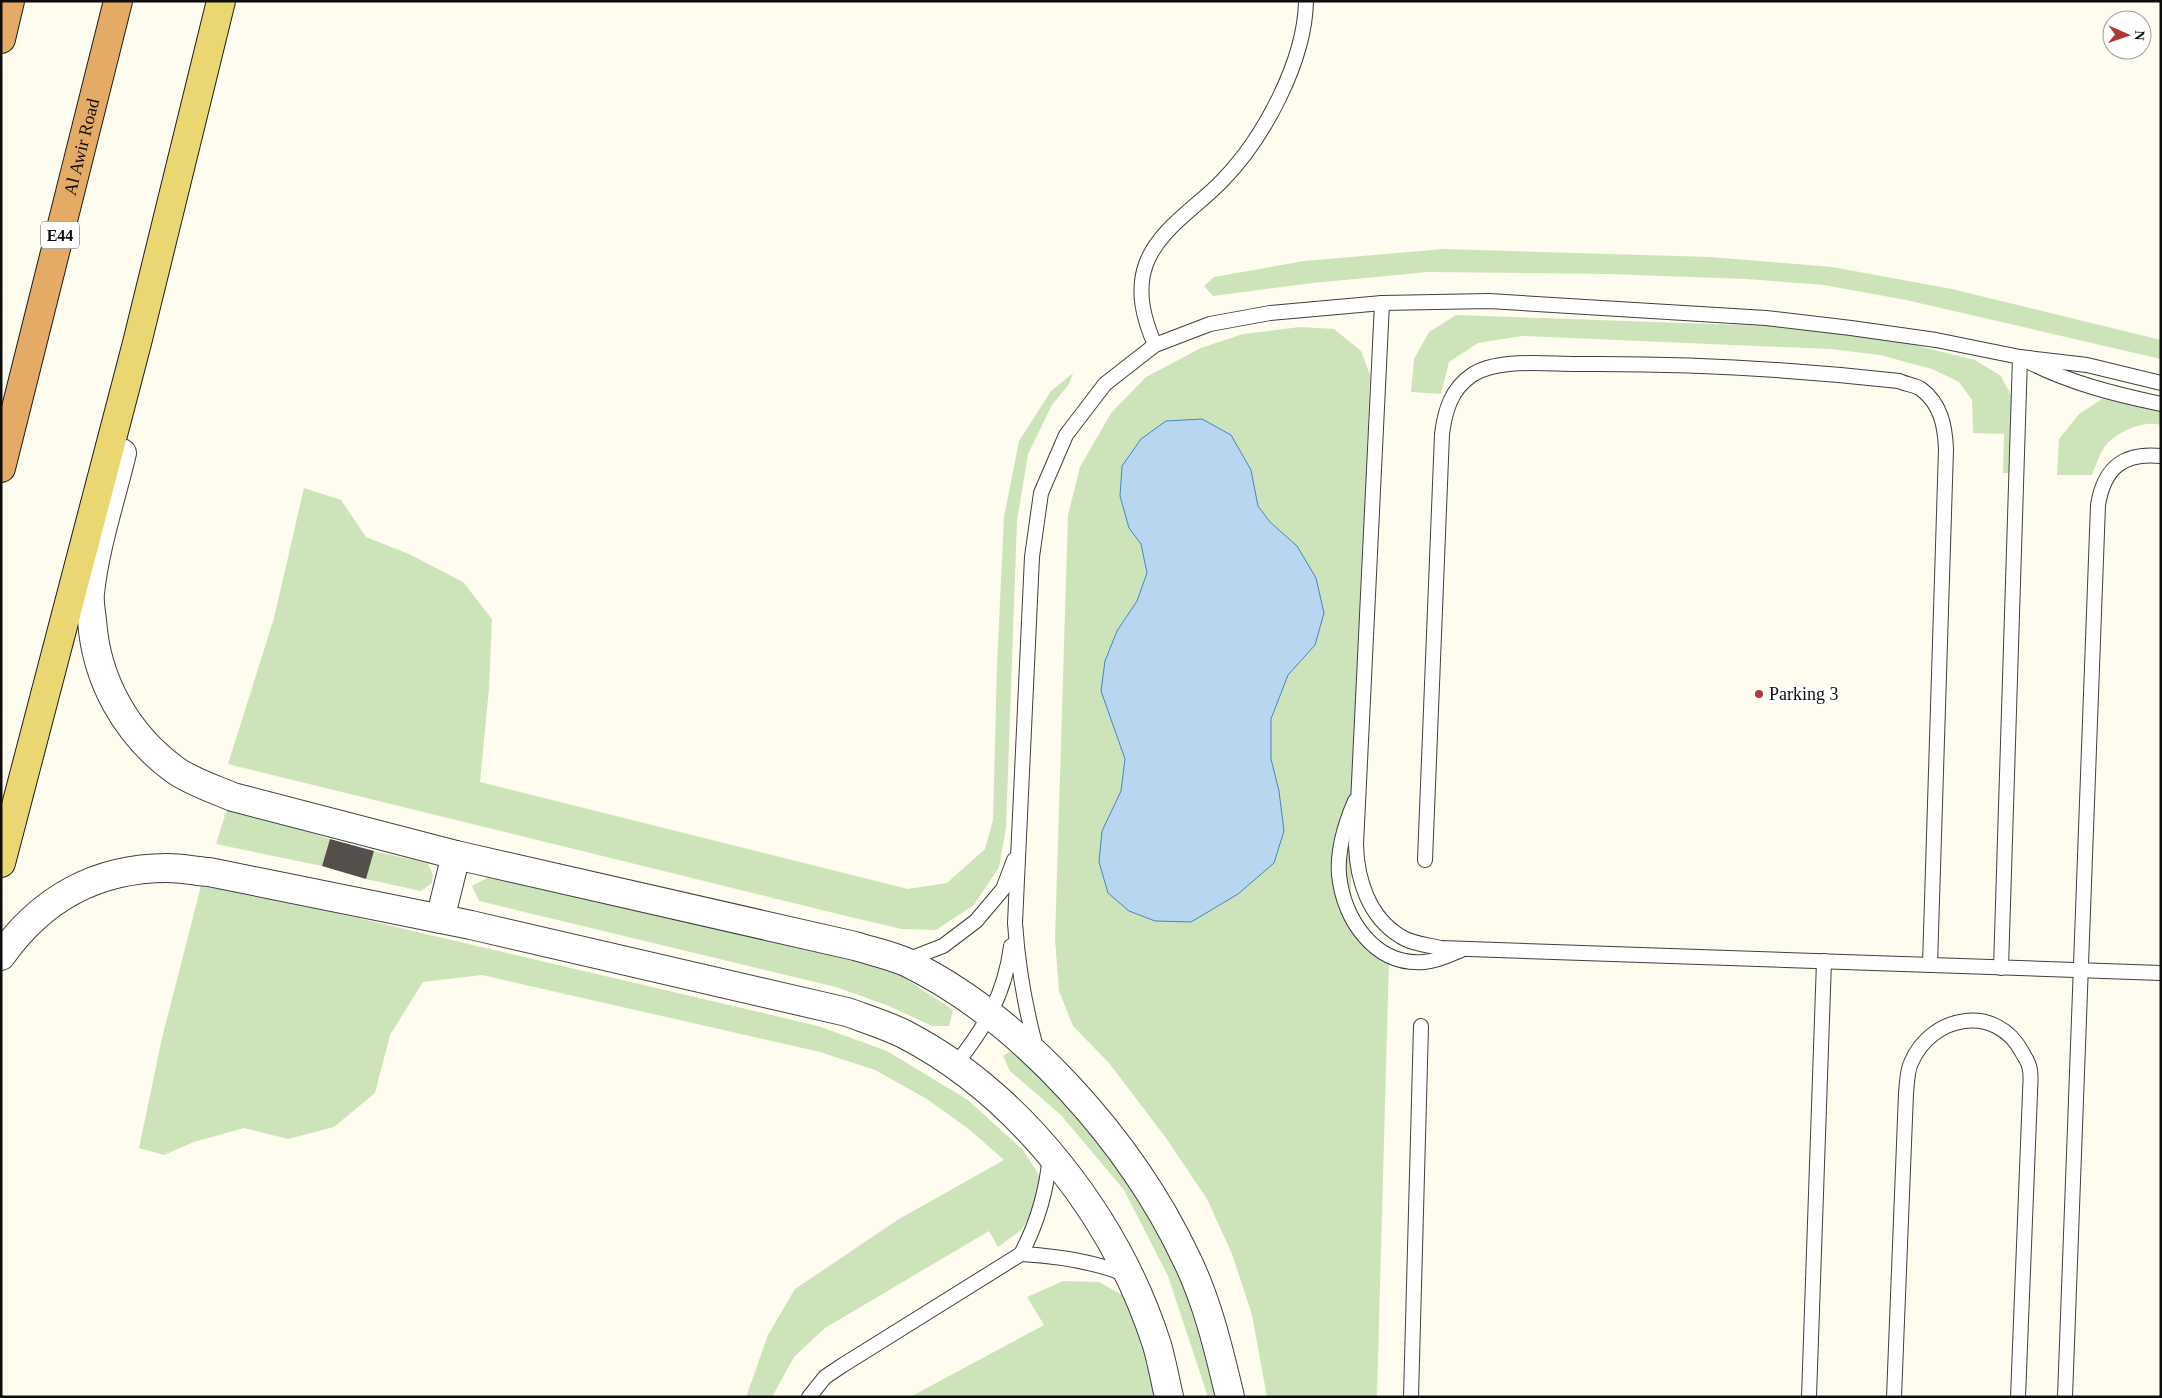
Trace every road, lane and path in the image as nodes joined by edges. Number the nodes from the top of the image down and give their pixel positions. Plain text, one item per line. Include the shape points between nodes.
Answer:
1 (10, 1) edge
2 (118, 1) edge
3 (221, 1) edge
4 (1306, 1) edge
5 (1, 39) edge
6 (1382, 303) junction
7 (137, 343) junction
8 (1155, 345) junction
9 (2020, 357) junction
10 (2161, 383) edge
11 (2161, 404) edge
12 (2161, 456) edge
13 (1, 468) edge
14 (1359, 793) junction
15 (1018, 850) junction
16 (456, 855) junction
17 (1425, 860) dead end
18 (1, 863) edge
19 (440, 919) junction
20 (1015, 923) junction
21 (1464, 948) junction
22 (1, 956) edge
23 (904, 961) junction
24 (1824, 961) junction
25 (1930, 965) junction
26 (2001, 968) junction
27 (2080, 970) junction
28 (2161, 973) edge
29 (990, 1016) junction
30 (1421, 1026) dead end
31 (1039, 1059) junction
32 (955, 1065) junction
33 (1050, 1153) junction
34 (1021, 1254) junction
35 (1129, 1276) junction
36 (809, 1397) edge
37 (1169, 1397) edge
38 (1230, 1397) edge
39 (1411, 1397) edge
40 (1809, 1397) edge
41 (1894, 1397) edge
42 (2018, 1397) edge
43 (2065, 1397) edge

1 - 5 highway
2 - 13 highway, Al Awir Road / E44
3 - 7 main road
4 - 8 lane via 1291,74 1263,130 1224,180 1158,241 1146,265 1141,292 1144,319
6 - 8 lane via 1270,313 1210,324
6 - 9 lane via 1489,300 1766,318 1926,339
6 - 14 lane
7 - 16 street via 129,425 90,594 93,642 107,687 130,728 176,771 226,794
7 - 18 main road
8 - 15 lane via 1105,384 1077,420 1066,435 1042,493 1032,557
9 - 10 lane via 2087,365
9 - 11 lane via 2081,384
9 - 26 lane
12 - 27 lane via 2143,454 2126,460 2111,471 2101,487 2098,505
14 - 21 lane via 1357,867 1362,888 1372,906 1401,937 1441,948
14 - 21 lane via 1347,819 1340,846 1339,874 1344,902 1356,928 1377,948 1404,960 1423,962
15 - 20 lane
15 - 23 lane via 1002,889 976,921 943,946
16 - 19 street
16 - 23 street via 804,933
17 - 25 lane via 1442,434 1445,411 1455,391 1472,375 1494,366 1516,364 1742,367 1899,381 1920,388 1936,405 1945,426
19 - 22 street via 210,872 168,868 126,871 86,882 48,905 15,936
19 - 32 street via 848,1012 903,1034
20 - 29 lane via 1006,971
20 - 31 lane via 1018,969
21 - 24 lane
23 - 29 street via 948,985
24 - 25 lane
24 - 40 lane
25 - 26 lane
26 - 27 lane
27 - 28 lane
27 - 43 lane
29 - 31 street
29 - 32 lane
30 - 39 lane
31 - 38 street via 1098,1119 1148,1187 1188,1261 1216,1340
32 - 33 street via 1005,1107
33 - 34 lane via 1042,1206
33 - 35 street via 1094,1212
34 - 35 lane via 1077,1259
34 - 36 lane via 825,1377
35 - 37 street via 1157,1345
41 - 42 lane via 1906,1093 1910,1064 1923,1041 1944,1025 1970,1020 1996,1026 2017,1042 2030,1066

